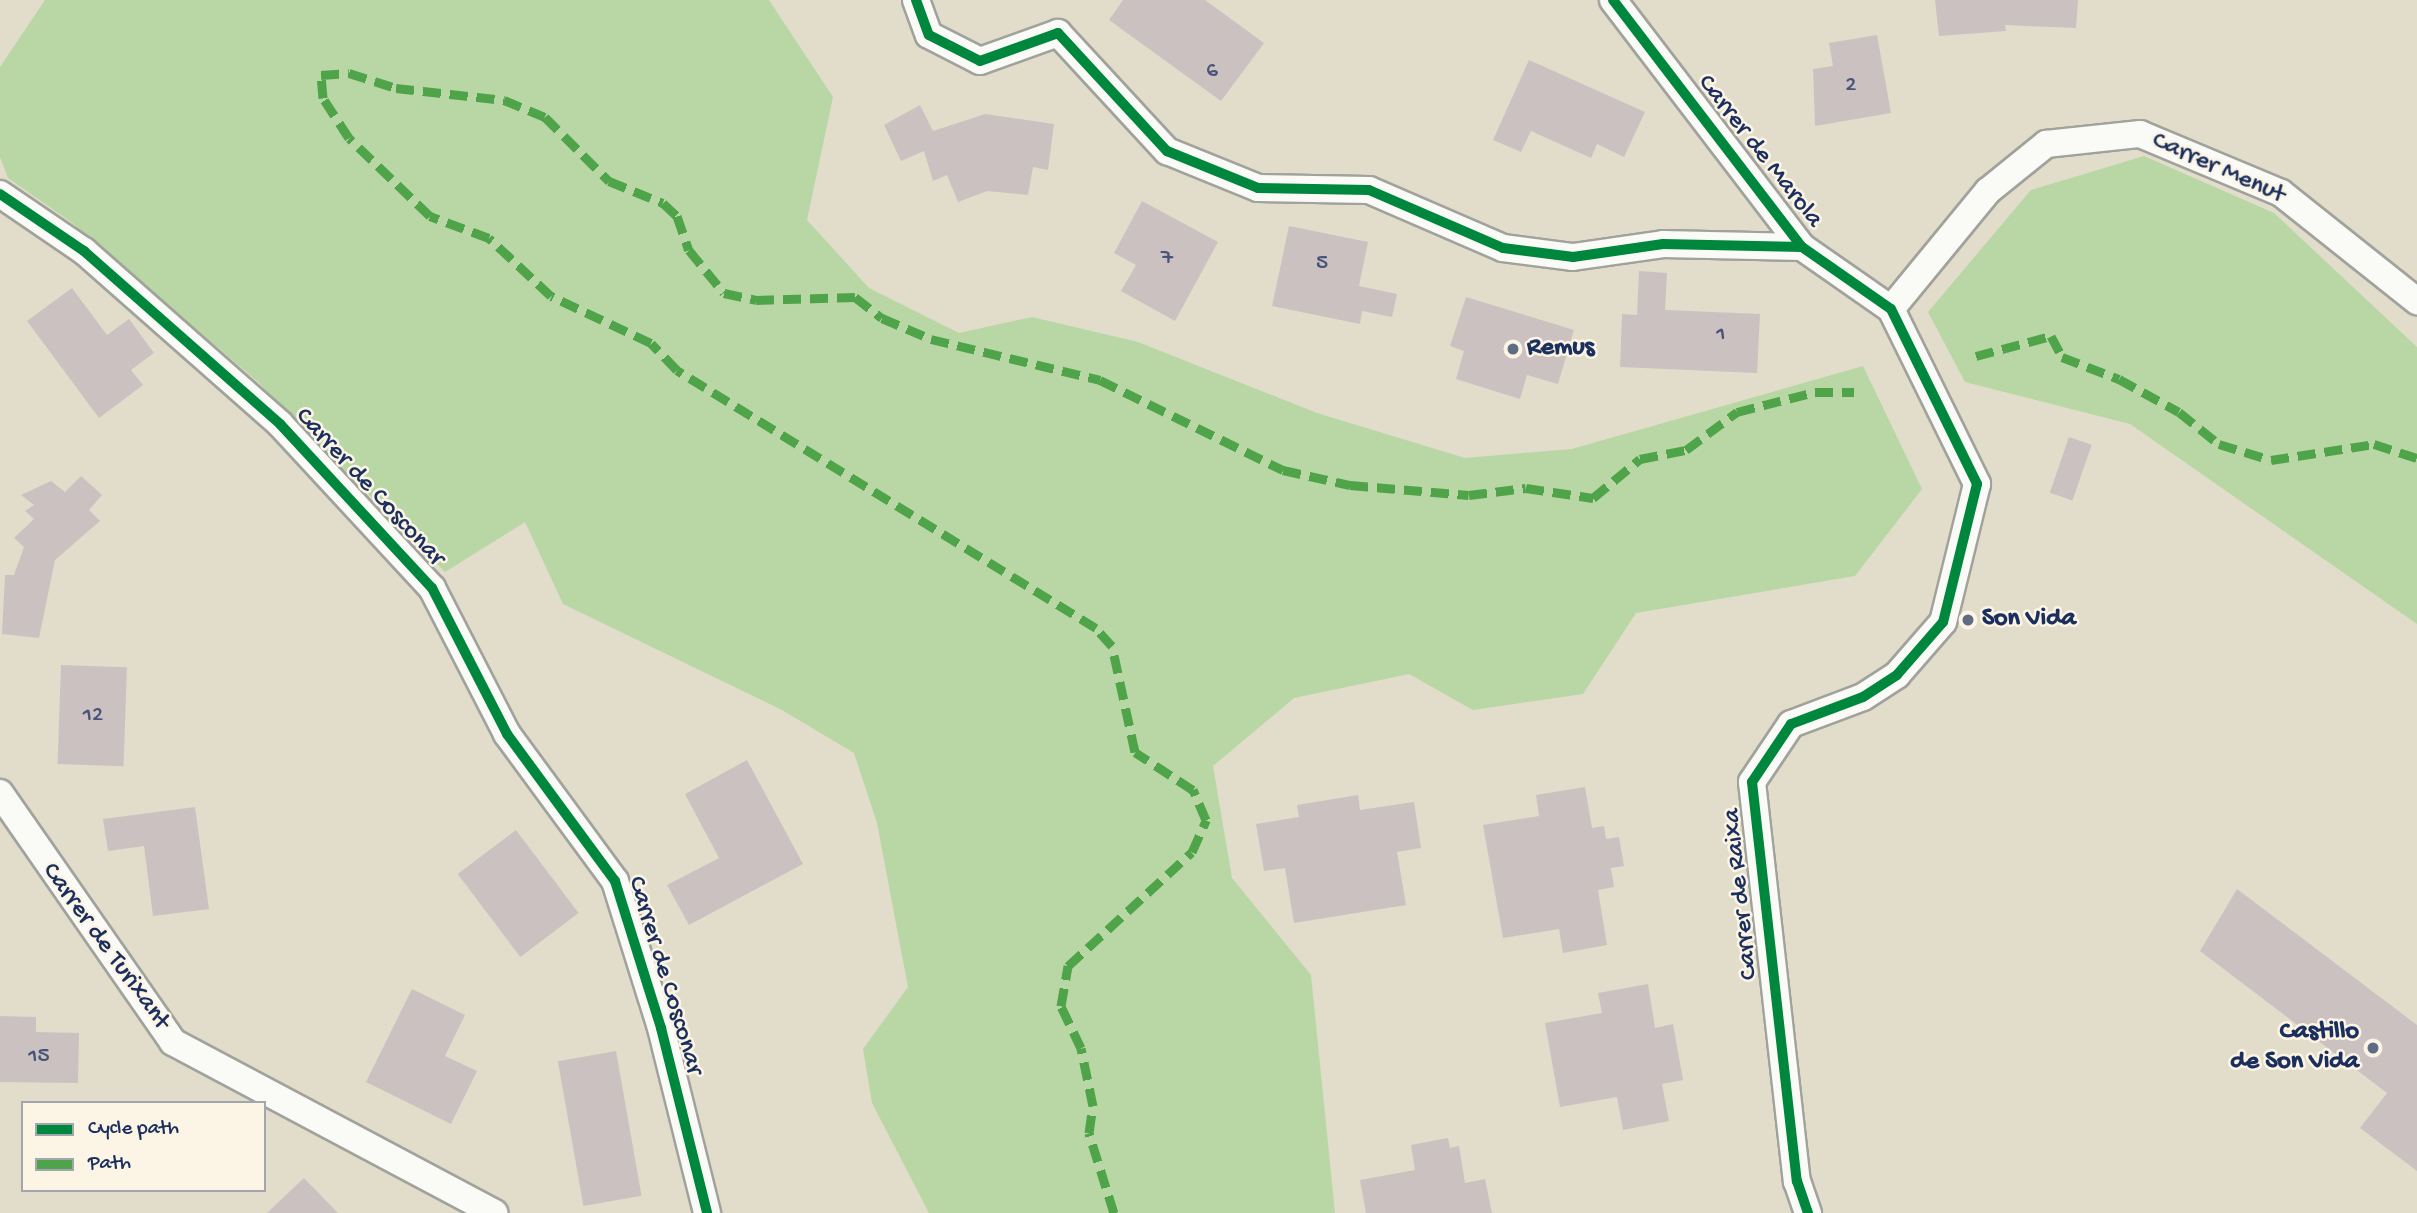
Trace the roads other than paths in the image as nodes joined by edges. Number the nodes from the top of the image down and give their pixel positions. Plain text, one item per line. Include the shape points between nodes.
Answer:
1 (916, 0) edge
2 (1613, 0) edge
3 (0, 194) edge
4 (1802, 247) junction
5 (2417, 301) edge
6 (1891, 309) junction
7 (0, 793) edge
8 (494, 1213) edge
9 (707, 1213) edge
10 (1808, 1213) edge

1 - 4 street via 929,34 980,61 1058,33 1167,150 1258,188 1369,190 1503,248 1573,257 1663,244
2 - 4 street, Carrer de Marola
3 - 9 street, Carrer de Cosconar via 84,251 280,424 432,588 508,734 614,881 661,1028
4 - 6 street, Carrer de Marola
5 - 6 street, Carrer Menut via 2281,193 2140,134 2046,144 1988,191
6 - 10 street, Carrer de Raixa via 1977,484 1943,622 1897,675 1863,696 1791,724 1752,782 1797,1181
7 - 8 street, Carrer de Turixant via 173,1042

